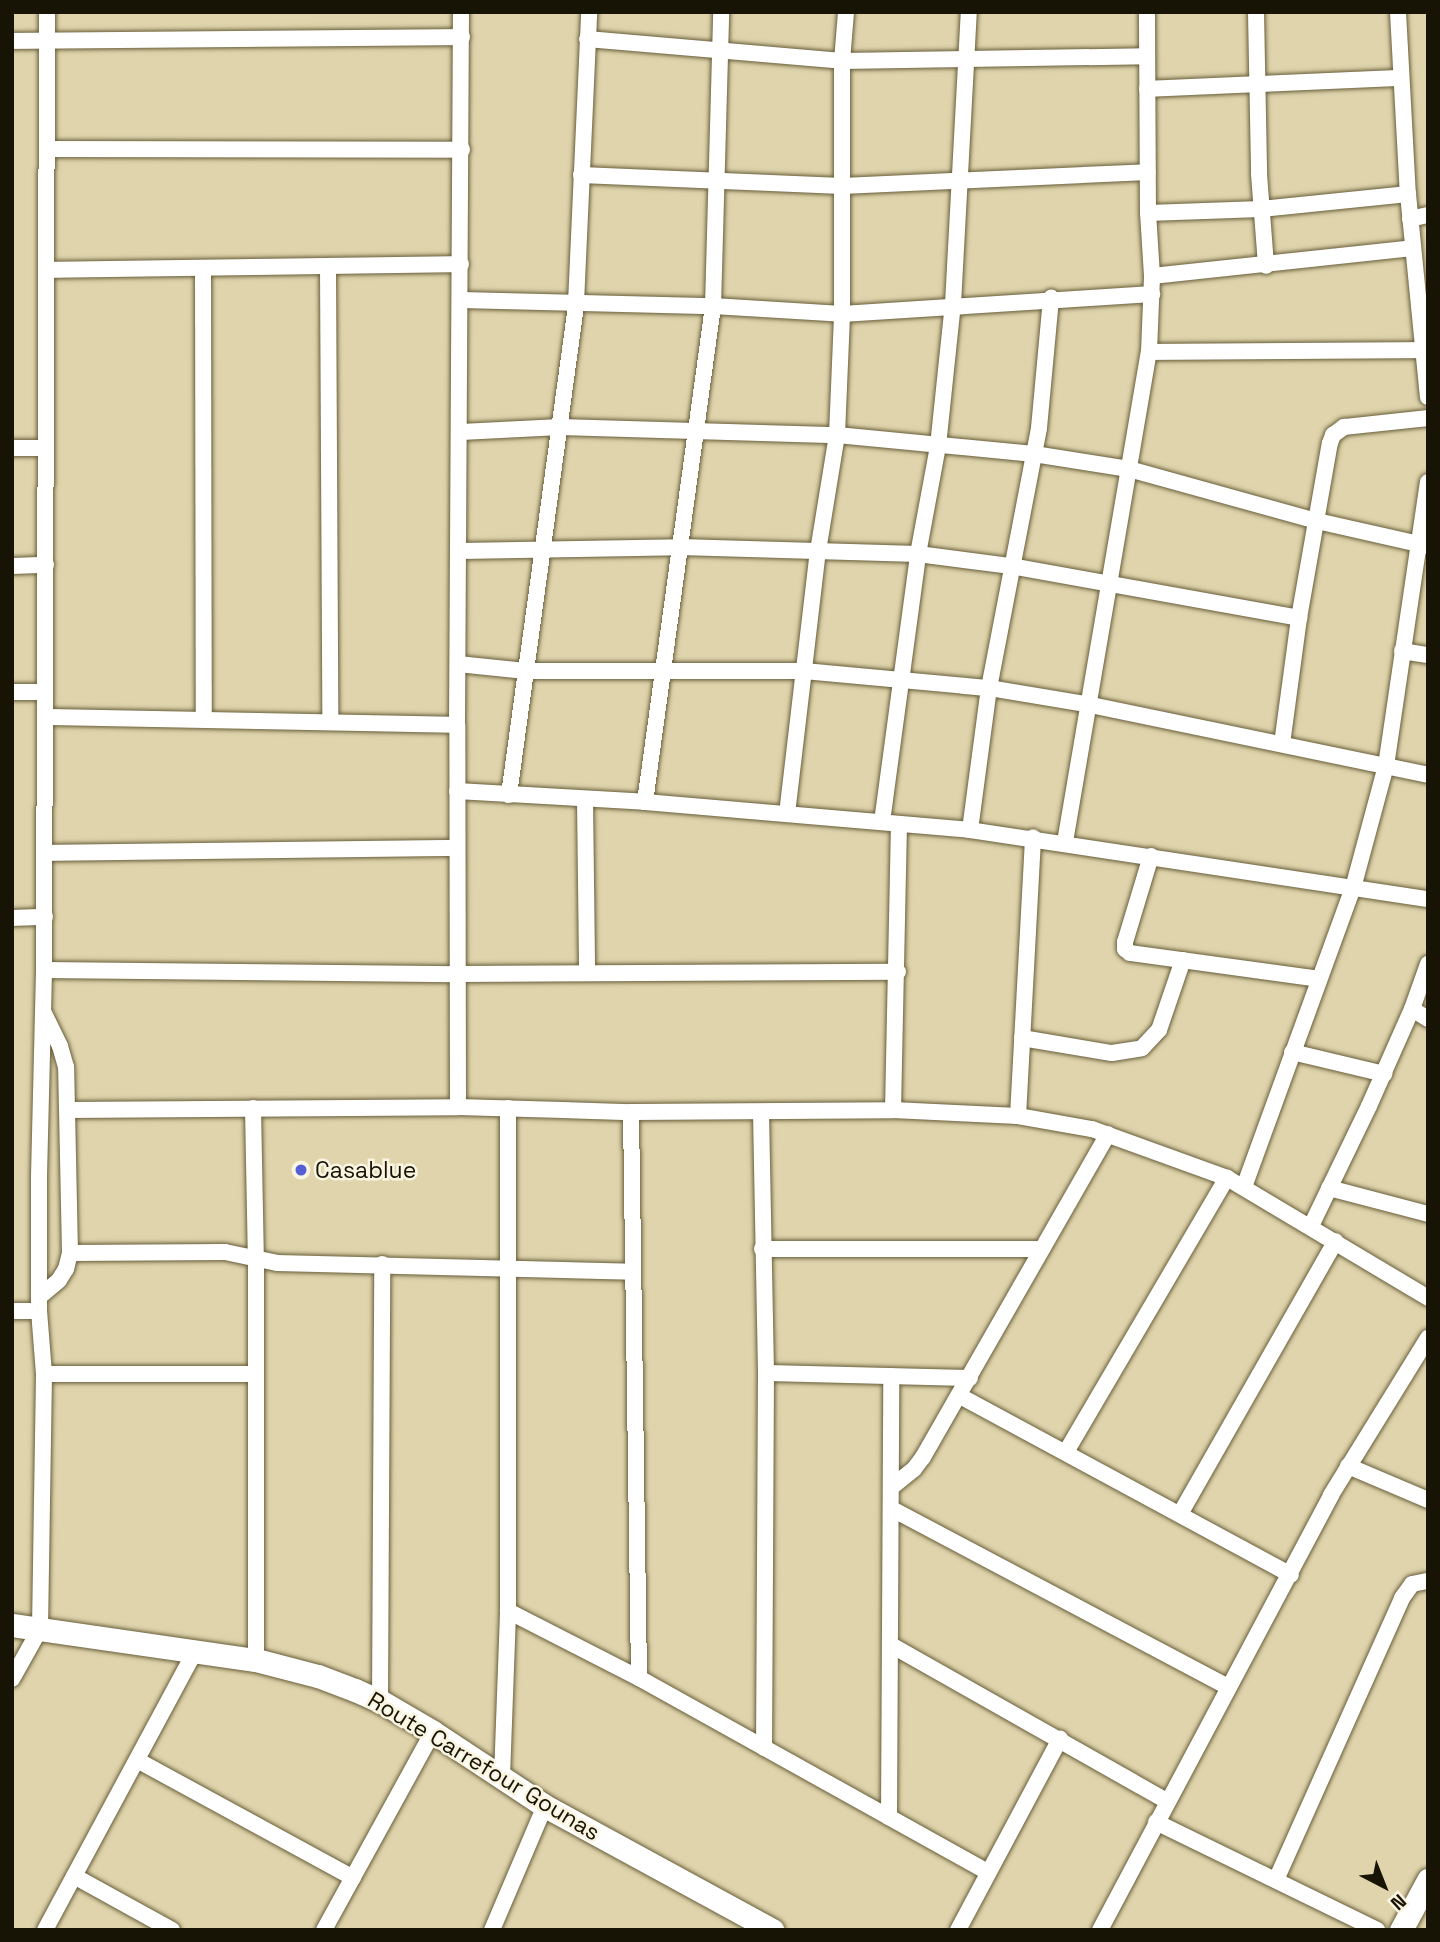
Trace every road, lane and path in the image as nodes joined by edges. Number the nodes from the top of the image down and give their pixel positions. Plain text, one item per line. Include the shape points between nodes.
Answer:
1 (47, 12) edge
2 (461, 12) edge
3 (589, 12) edge
4 (721, 12) edge
5 (846, 12) edge
6 (969, 12) edge
7 (1147, 12) edge
8 (1256, 12) edge
9 (1398, 12) edge
10 (462, 37) junction
11 (587, 39) junction
12 (12, 41) edge
13 (47, 41) junction
14 (722, 52) junction
15 (1146, 55) junction
16 (842, 61) junction
17 (967, 61) junction
18 (1401, 78) junction
19 (1256, 84) junction
20 (1147, 89) junction
21 (47, 149) junction
22 (461, 150) junction
23 (1147, 172) junction
24 (582, 174) junction
25 (961, 179) junction
26 (717, 180) junction
27 (842, 187) junction
28 (1408, 194) junction
29 (1261, 209) junction
30 (1148, 213) junction
31 (1428, 215) edge
32 (1410, 219) junction
33 (1412, 248) junction
34 (461, 264) junction
35 (1266, 266) junction
36 (328, 267) junction
37 (203, 270) junction
38 (47, 271) junction
39 (1152, 276) junction
40 (1152, 294) junction
41 (1051, 298) junction
42 (461, 300) junction
43 (1423, 301) edge
44 (576, 303) junction
45 (953, 304) junction
46 (713, 306) junction
47 (842, 314) junction
48 (1425, 349) edge
49 (1149, 352) junction
50 (1428, 397) edge
51 (1428, 418) edge
52 (560, 428) junction
53 (698, 430) junction
54 (461, 432) junction
55 (837, 435) junction
56 (938, 446) junction
57 (12, 448) edge
58 (46, 448) junction
59 (1034, 454) junction
60 (1129, 469) junction
61 (1428, 482) edge
62 (1317, 521) junction
63 (1423, 545) edge
64 (680, 547) junction
65 (544, 548) junction
66 (460, 551) junction
67 (818, 551) junction
68 (918, 554) junction
69 (46, 565) junction
70 (12, 566) edge
71 (1011, 566) junction
72 (1109, 583) junction
73 (1300, 618) junction
74 (1402, 651) junction
75 (1428, 655) edge
76 (458, 664) junction
77 (662, 670) junction
78 (526, 671) junction
79 (804, 671) junction
80 (903, 680) junction
81 (989, 688) junction
82 (12, 692) edge
83 (45, 692) junction
84 (1086, 704) junction
85 (45, 717) junction
86 (204, 719) junction
87 (330, 721) junction
88 (457, 725) junction
89 (1282, 744) junction
90 (1386, 766) junction
91 (1428, 775) edge
92 (457, 791) junction
93 (509, 795) junction
94 (585, 799) junction
95 (645, 802) junction
96 (787, 814) junction
97 (882, 822) junction
98 (899, 824) junction
99 (970, 830) junction
100 (1032, 837) junction
101 (1065, 842) junction
102 (457, 848) junction
103 (45, 853) junction
104 (1151, 856) junction
105 (1353, 888) junction
106 (1428, 899) edge
107 (12, 918) edge
108 (45, 918) junction
109 (1183, 960) junction
110 (1428, 964) edge
111 (44, 970) junction
112 (587, 972) junction
113 (898, 972) junction
114 (459, 974) junction
115 (1319, 979) junction
116 (1412, 1009) junction
117 (43, 1011) junction
118 (1428, 1019) edge
119 (1022, 1038) junction
120 (1292, 1052) junction
121 (1384, 1074) junction
122 (458, 1107) junction
123 (253, 1108) junction
124 (508, 1108) junction
125 (68, 1110) junction
126 (893, 1110) junction
127 (631, 1112) junction
128 (761, 1112) junction
129 (1018, 1116) junction
130 (1108, 1134) junction
131 (68, 1174) junction
132 (39, 1176) junction
133 (1227, 1178) junction
134 (1244, 1187) junction
135 (1329, 1188) junction
136 (1428, 1214) edge
137 (1311, 1226) junction
138 (1336, 1241) junction
139 (762, 1249) junction
140 (1042, 1249) junction
141 (70, 1253) junction
142 (256, 1260) junction
143 (382, 1264) junction
144 (509, 1267) junction
145 (633, 1272) junction
146 (1428, 1298) edge
147 (39, 1304) junction
148 (12, 1311) edge
149 (1428, 1338) edge
150 (766, 1373) junction
151 (44, 1374) junction
152 (256, 1374) junction
153 (891, 1376) junction
154 (970, 1378) junction
155 (960, 1396) junction
156 (1066, 1452) junction
157 (1348, 1466) junction
158 (893, 1486) junction
159 (1428, 1500) edge
160 (891, 1509) junction
161 (1180, 1514) junction
162 (1291, 1575) junction
163 (1428, 1581) edge
164 (508, 1611) junction
165 (12, 1625) edge
166 (40, 1629) junction
167 (891, 1645) junction
168 (196, 1650) junction
169 (256, 1660) junction
170 (639, 1678) junction
171 (12, 1679) edge
172 (1228, 1687) junction
173 (380, 1701) junction
174 (433, 1732) junction
175 (1060, 1739) junction
176 (764, 1748) junction
177 (137, 1760) junction
178 (502, 1777) junction
179 (1167, 1801) junction
180 (545, 1806) junction
181 (889, 1816) junction
182 (1156, 1822) junction
183 (988, 1872) junction
184 (75, 1876) junction
185 (353, 1878) junction
186 (1276, 1880) junction
187 (1426, 1886) edge
188 (45, 1930) edge
189 (172, 1930) edge
190 (324, 1930) edge
191 (492, 1930) edge
192 (772, 1930) edge
193 (958, 1930) edge
194 (1100, 1930) edge
195 (1377, 1930) edge
196 (1401, 1930) edge

1 - 13 street
2 - 10 street
3 - 11 street
4 - 14 street
5 - 16 street
6 - 17 street
7 - 15 street
8 - 19 street
9 - 18 street
10 - 13 street
10 - 22 street
11 - 14 street
11 - 24 street
12 - 13 street
13 - 21 street
14 - 16 street
14 - 26 street
15 - 17 street
15 - 20 street
16 - 17 street
16 - 27 street
17 - 25 street
18 - 19 street
18 - 28 street
19 - 20 street
19 - 29 street
20 - 23 street
21 - 22 street
21 - 38 street
22 - 34 street
23 - 25 street
23 - 30 street
24 - 26 street
24 - 44 street
25 - 27 street
25 - 45 street
26 - 27 street
26 - 46 street
27 - 47 street
28 - 29 street
28 - 32 street
29 - 30 street
29 - 35 street
30 - 39 street
31 - 32 street
32 - 33 street
33 - 35 street
33 - 43 street
34 - 36 street
34 - 42 street
35 - 39 street
36 - 37 street
36 - 87 street
37 - 38 street
37 - 86 street
38 - 58 street
39 - 40 street
40 - 41 street
40 - 49 street
41 - 45 street
41 - 59 street
42 - 44 street
42 - 54 street
43 - 48 street
44 - 46 street
44 - 52 street
45 - 47 street
45 - 56 street
46 - 47 street
46 - 53 street
47 - 55 street
48 - 49 street
48 - 50 street
49 - 60 street
51 - 62 street via 1338,430 1330,443
52 - 53 street
52 - 54 street
52 - 65 street
53 - 55 street
53 - 64 street
54 - 66 street
55 - 56 street
55 - 67 street
56 - 59 street
56 - 68 street
57 - 58 street
58 - 69 street
59 - 60 street
59 - 71 street
60 - 62 street
60 - 72 street
61 - 63 street
62 - 63 street
62 - 73 street
63 - 74 street
64 - 65 street
64 - 67 street
64 - 77 street
65 - 66 street
65 - 78 street
66 - 76 street
67 - 68 street
67 - 79 street
68 - 71 street
68 - 80 street
69 - 70 street
69 - 83 street
71 - 72 street
71 - 81 street
72 - 73 street
72 - 84 street
73 - 89 street
74 - 75 street
74 - 90 street
76 - 78 street
76 - 88 street
77 - 78 street
77 - 79 street
77 - 95 street
78 - 93 street
79 - 80 street
79 - 96 street
80 - 81 street
80 - 97 street
81 - 84 street
81 - 99 street
82 - 83 street
83 - 85 street
84 - 89 street
84 - 101 street
85 - 86 street
85 - 103 street
86 - 87 street
87 - 88 street
88 - 92 street
89 - 90 street
90 - 91 street
90 - 105 street
92 - 93 street
92 - 102 street
93 - 94 street
94 - 95 street
94 - 112 street
95 - 96 street
96 - 97 street
97 - 98 street
98 - 99 street
98 - 113 street
99 - 100 street
100 - 101 street
100 - 119 street
101 - 104 street
102 - 103 street
102 - 114 street
103 - 108 street
104 - 105 street
104 - 109 street via 1125,949
105 - 106 street
105 - 115 street
107 - 108 street
108 - 111 street
109 - 115 street
109 - 119 street via 1159,1030 1142,1048 1112,1053
110 - 116 street
111 - 114 street
111 - 117 street
112 - 113 street
112 - 114 street
113 - 126 street
114 - 122 street
115 - 120 street
116 - 118 street
116 - 121 street
117 - 125 street via 64,1058
117 - 132 street
119 - 129 street
120 - 121 street
120 - 134 street
121 - 135 street
122 - 123 street
122 - 124 street
123 - 125 street
123 - 142 street
124 - 127 street
124 - 144 street
125 - 131 street
126 - 128 street
126 - 129 street
127 - 128 street
127 - 145 street
128 - 139 street
129 - 130 street
130 - 133 street
130 - 140 street
131 - 132 street
131 - 141 street
132 - 147 street
133 - 134 street
133 - 156 street
134 - 137 street
135 - 136 street
135 - 137 street
137 - 138 street
138 - 146 street
138 - 161 street
139 - 140 street
139 - 150 street
140 - 154 street
141 - 142 street via 225,1252
141 - 147 street via 66,1269
142 - 143 street
142 - 152 street
143 - 144 street
143 - 173 street
144 - 145 street
144 - 164 street
145 - 170 street
147 - 148 street
147 - 151 street
149 - 157 street
150 - 153 street
150 - 176 street
151 - 152 street
151 - 166 street
152 - 169 street
153 - 154 street
153 - 158 street
154 - 155 street
155 - 156 street
155 - 158 street via 914,1469
156 - 161 street
157 - 159 street
157 - 162 street
158 - 160 street
160 - 167 street
160 - 172 street
161 - 162 street
162 - 172 street
163 - 186 street via 1412,1584 1402,1598
164 - 170 street
164 - 178 street
165 - 166 main road, Route Carrefour Gounas
166 - 168 main road, Route Carrefour Gounas
166 - 171 street
167 - 175 street
167 - 181 street
168 - 169 main road, Route Carrefour Gounas
168 - 177 street
169 - 173 main road, Route Carrefour Gounas via 318,1676
170 - 176 street
172 - 179 street
173 - 174 main road, Route Carrefour Gounas
174 - 178 main road, Route Carrefour Gounas
174 - 185 street
175 - 179 street
175 - 183 street
176 - 181 street
177 - 184 street
177 - 185 street
178 - 180 main road, Route Carrefour Gounas
179 - 182 street
180 - 191 street
180 - 192 main road, Route Carrefour Gounas
181 - 183 street
182 - 186 street
182 - 194 street
183 - 193 street
184 - 188 street
184 - 189 street
185 - 190 street
186 - 195 street
187 - 196 main road

